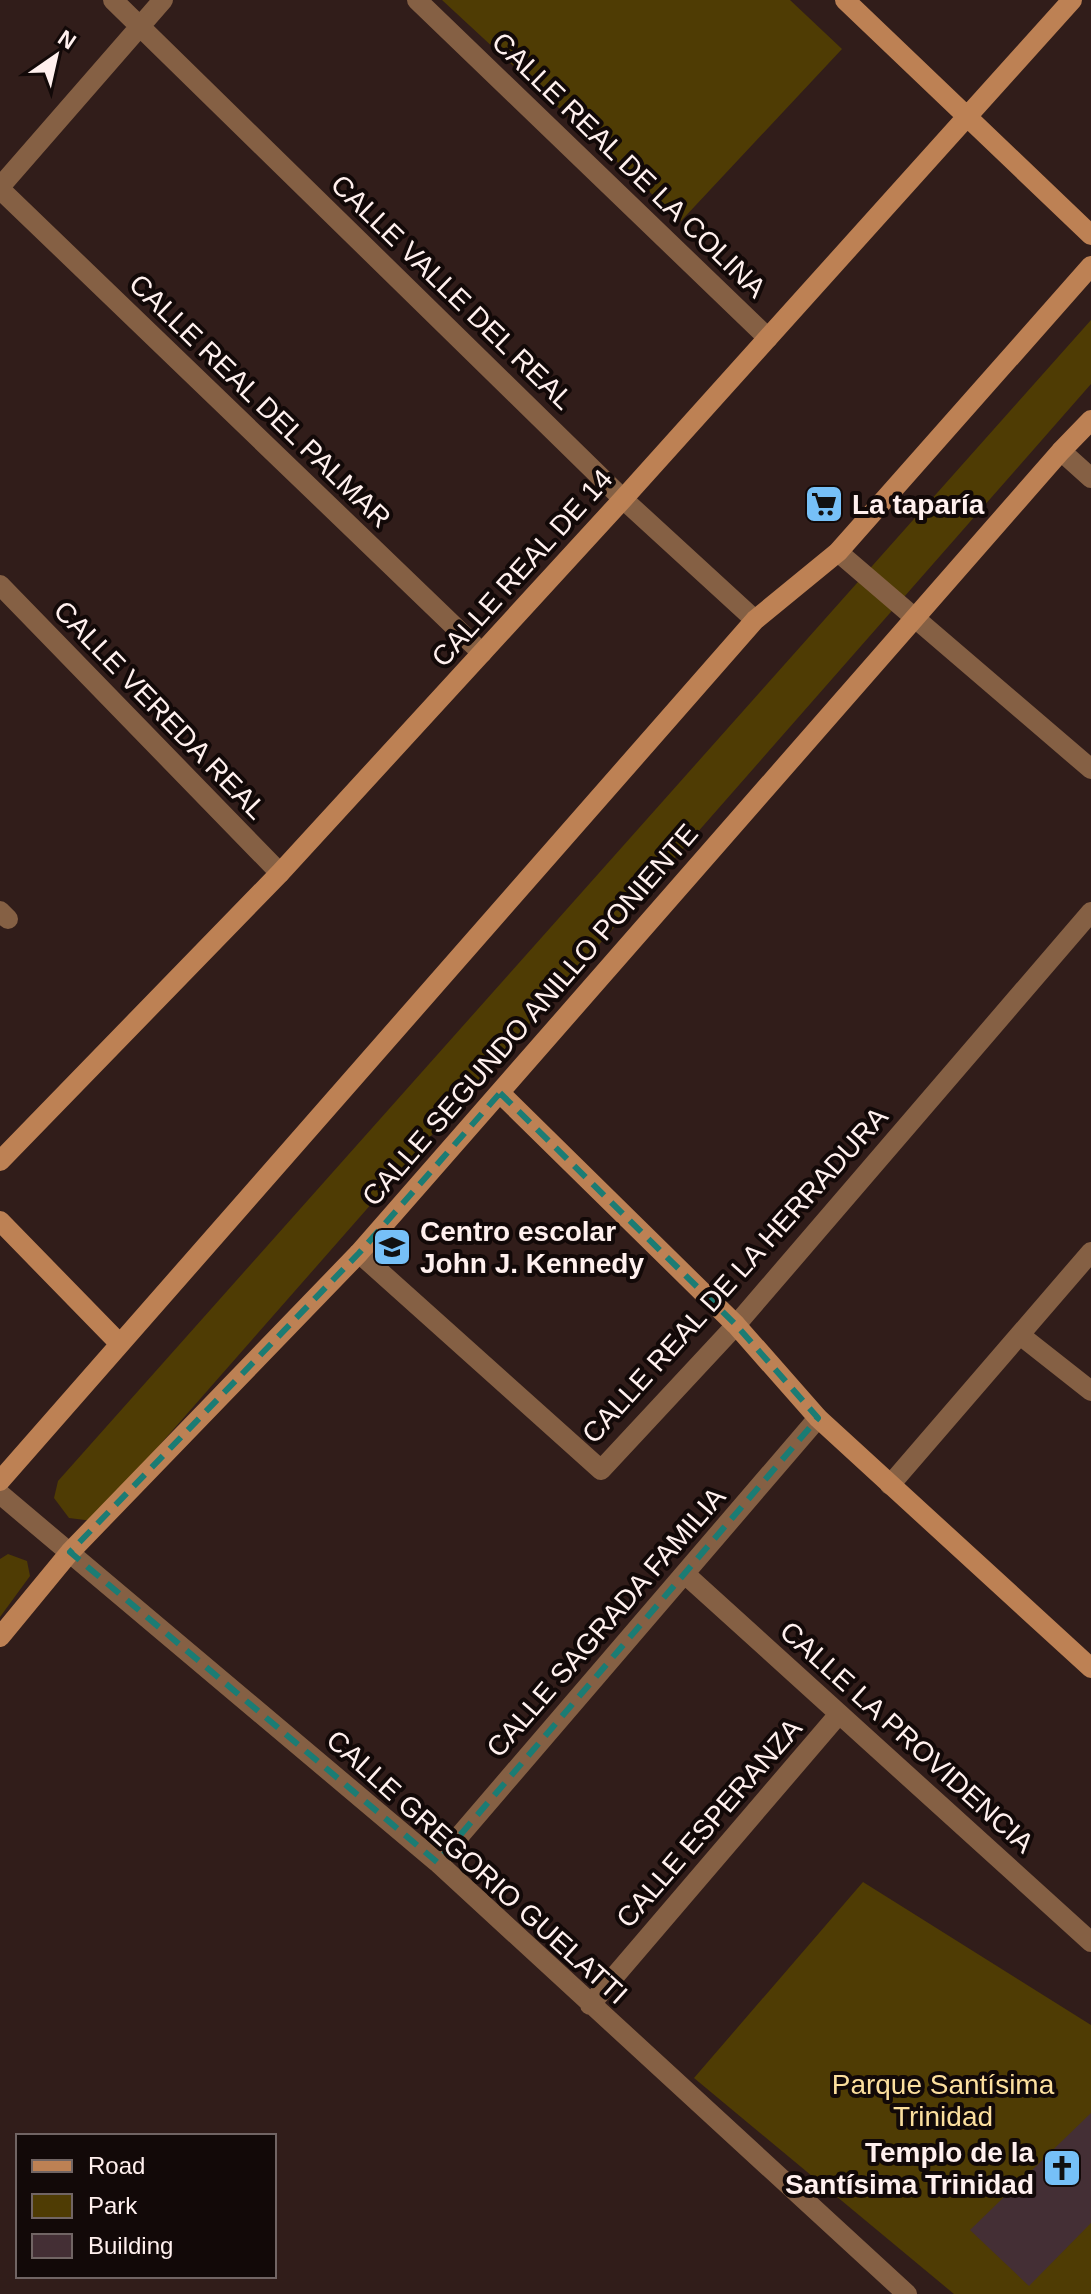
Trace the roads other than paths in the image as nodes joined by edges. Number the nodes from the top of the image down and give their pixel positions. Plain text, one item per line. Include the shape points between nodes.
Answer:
1 (113, 0) edge
2 (163, 0) edge
3 (417, 0) edge
4 (845, 0) edge
5 (1072, 0) edge
6 (140, 27) junction
7 (968, 117) junction
8 (0, 188) edge
9 (1091, 235) edge
10 (1091, 266) edge
11 (768, 338) junction
12 (1091, 420) edge
13 (1061, 451) junction
14 (1091, 478) edge
15 (623, 499) junction
16 (838, 552) junction
17 (0, 585) edge
18 (916, 617) junction
19 (755, 620) junction
20 (482, 653) junction
21 (1091, 769) edge
22 (280, 873) junction
23 (1091, 912) edge
24 (500, 1093) junction
25 (0, 1161) edge
26 (0, 1221) edge
27 (1091, 1252) edge
28 (359, 1253) junction
29 (736, 1325) junction
30 (1020, 1335) junction
31 (120, 1344) junction
32 (1091, 1391) edge
33 (818, 1418) junction
34 (0, 1481) edge
35 (890, 1485) junction
36 (0, 1494) edge
37 (70, 1552) junction
38 (685, 1574) junction
39 (0, 1637) edge
40 (1091, 1668) edge
41 (839, 1714) junction
42 (437, 1862) junction
43 (1091, 1942) edge
44 (590, 2005) junction
45 (907, 2294) edge

1 - 6 street, CALLE VALLE DEL REAL
2 - 6 street
3 - 11 street, CALLE REAL DE LA COLINA
4 - 7 main road
5 - 7 main road, CALLE REAL DE 14
6 - 8 street
6 - 15 street, CALLE VALLE DEL REAL
7 - 9 main road
7 - 11 main road, CALLE REAL DE 14
8 - 20 street, CALLE REAL DEL PALMAR
10 - 16 main road
11 - 15 main road, CALLE REAL DE 14
12 - 13 main road, CALLE SEGUNDO ANILLO PONIENTE
13 - 14 street
13 - 18 main road, CALLE SEGUNDO ANILLO PONIENTE
15 - 19 street, CALLE VALLE DEL REAL
15 - 20 main road, CALLE REAL DE 14
16 - 18 street
16 - 19 main road
17 - 22 street, CALLE VEREDA REAL
18 - 21 street
18 - 24 main road, CALLE SEGUNDO ANILLO PONIENTE
19 - 31 main road
20 - 22 main road, CALLE REAL DE 14
22 - 25 main road, CALLE REAL DE 14
23 - 29 street, CALLE REAL DE LA HERRADURA
24 - 28 main road, CALLE SEGUNDO ANILLO PONIENTE
24 - 29 main road
26 - 31 main road
27 - 30 street
28 - 29 street, CALLE REAL DE LA HERRADURA via 601,1470
28 - 37 main road, CALLE SEGUNDO ANILLO PONIENTE
29 - 33 main road
30 - 32 street
30 - 35 street
31 - 34 main road
33 - 35 main road
33 - 38 street, CALLE SAGRADA FAMILIA
35 - 40 main road
36 - 37 street, CALLE GREGORIO GUELATTI
37 - 39 main road, CALLE SEGUNDO ANILLO PONIENTE
37 - 42 street, CALLE GREGORIO GUELATTI
38 - 41 street, CALLE LA PROVIDENCIA
38 - 42 street, CALLE SAGRADA FAMILIA
41 - 43 street, CALLE LA PROVIDENCIA
41 - 44 street, CALLE ESPERANZA
42 - 44 street, CALLE GREGORIO GUELATTI
44 - 45 street, CALLE GREGORIO GUELATTI

